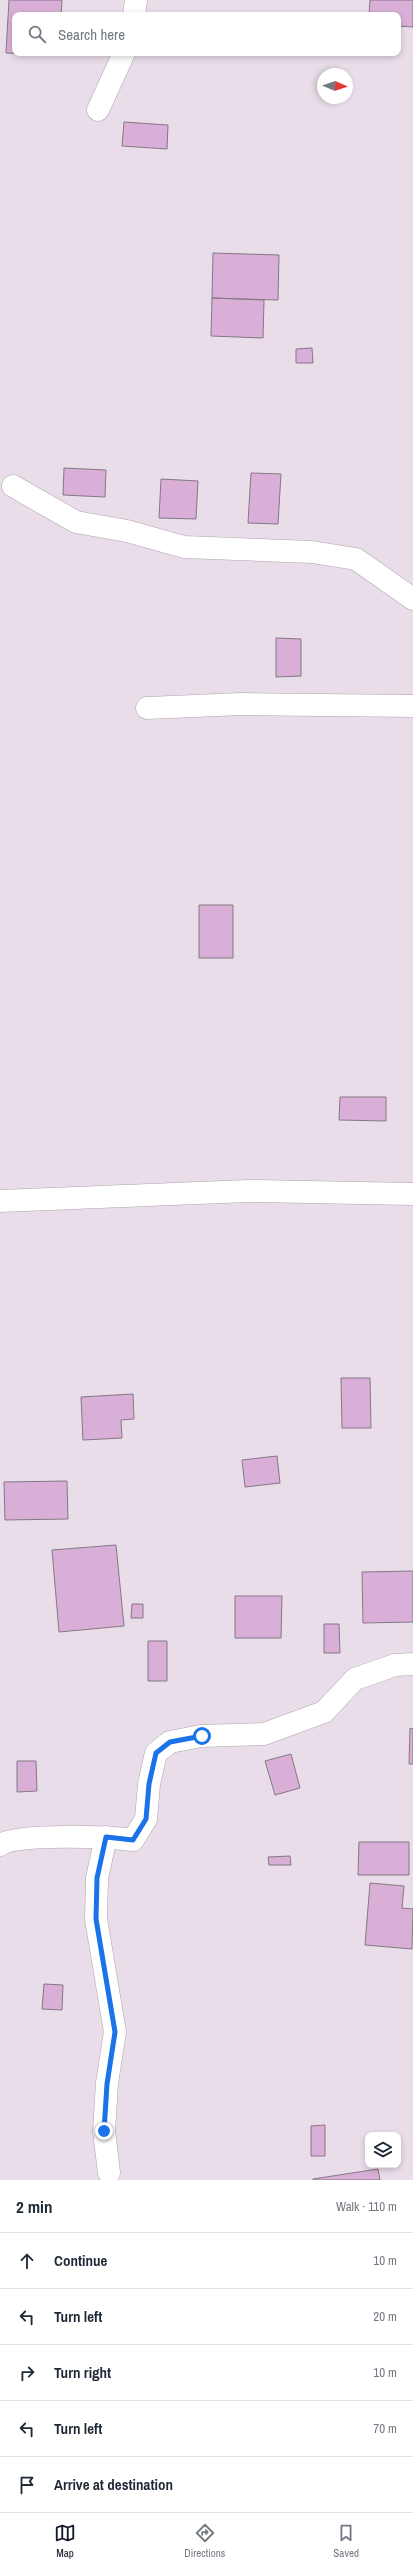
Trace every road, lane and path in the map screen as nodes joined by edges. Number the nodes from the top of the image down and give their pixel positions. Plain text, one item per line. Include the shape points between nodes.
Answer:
1 (136, 0) edge
2 (134, 12) edge
3 (123, 56) edge
4 (98, 110) dead end
5 (13, 486) dead end
6 (413, 599) edge
7 (413, 706) edge
8 (147, 708) dead end
9 (413, 1194) edge
10 (0, 1201) edge
11 (413, 1664) edge
12 (106, 1837) junction
13 (0, 1845) edge
14 (109, 2173) dead end

1 - 2 street
3 - 4 street
5 - 6 street via 76,522 127,531 184,547 312,552 356,559
7 - 8 street via 240,704
9 - 10 street via 248,1191
11 - 12 street via 395,1664 355,1679 324,1712 264,1734 202,1736 170,1742 156,1753 149,1784 146,1819 133,1840
12 - 13 street via 41,1838
12 - 14 street via 97,1878 96,1919 115,2032 107,2084 104,2131

